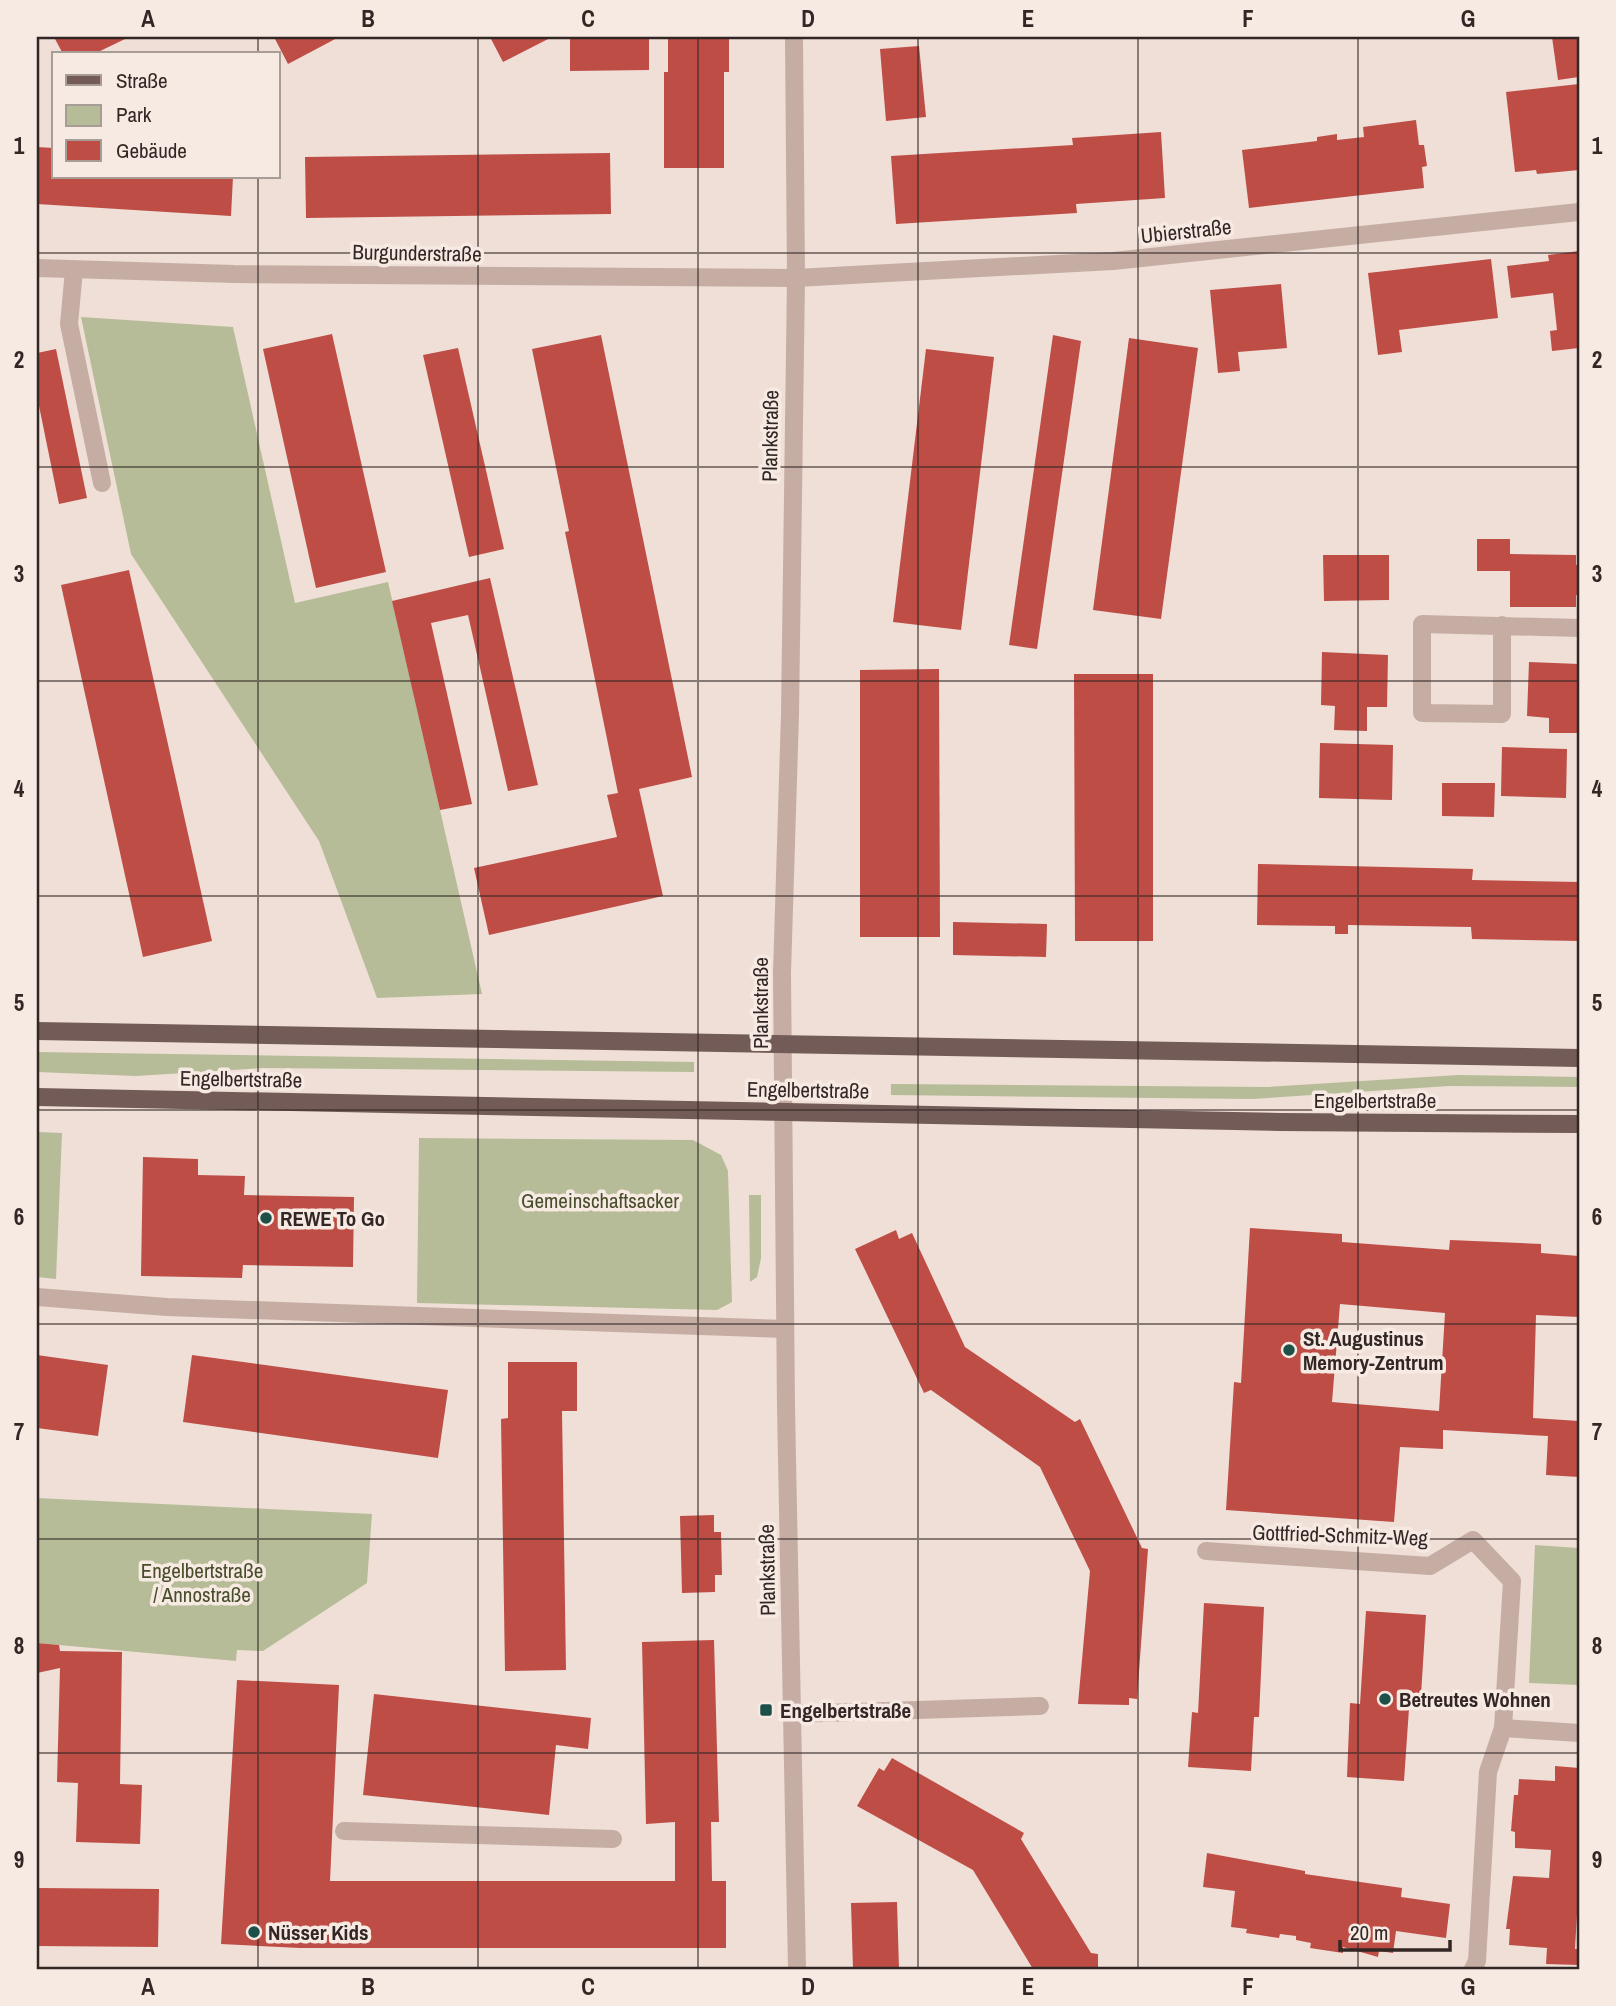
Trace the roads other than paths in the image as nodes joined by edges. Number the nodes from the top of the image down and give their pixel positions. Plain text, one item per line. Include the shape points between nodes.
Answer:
1 (794, 37) edge
2 (1579, 212) edge
3 (37, 268) edge
4 (74, 270) junction
5 (796, 278) junction
6 (102, 483) dead end
7 (1502, 625) junction
8 (1579, 628) edge
9 (37, 1031) edge
10 (782, 1043) junction
11 (1579, 1058) edge
12 (37, 1097) edge
13 (784, 1113) junction
14 (1579, 1124) edge
15 (37, 1297) edge
16 (785, 1329) junction
17 (1206, 1551) dead end
18 (1040, 1706) dead end
19 (793, 1714) junction
20 (1503, 1728) junction
21 (1579, 1733) edge
22 (344, 1831) dead end
23 (613, 1839) dead end
24 (797, 1969) edge
25 (1473, 1969) edge

1 - 5 street, Plankstraße
2 - 5 street, Ubierstraße via 1113,261
3 - 4 street, Burgunderstraße
4 - 5 street, Burgunderstraße
4 - 6 street via 69,324
5 - 10 street, Plankstraße
7 - 7 street via 1422,624 1422,713 1502,714
7 - 8 street
9 - 10 main road
10 - 11 main road
10 - 13 street, Plankstraße
12 - 13 main road, Engelbertstraße
13 - 14 main road, Engelbertstraße
13 - 16 street, Plankstraße
15 - 16 street via 167,1307
16 - 19 street, Plankstraße
17 - 20 street, Gottfried-Schmitz-Weg via 1430,1566 1473,1540 1512,1581
18 - 19 street
19 - 24 street, Plankstraße
20 - 21 street
20 - 25 street, Gottfried-Schmitz-Weg via 1488,1772
22 - 23 street

